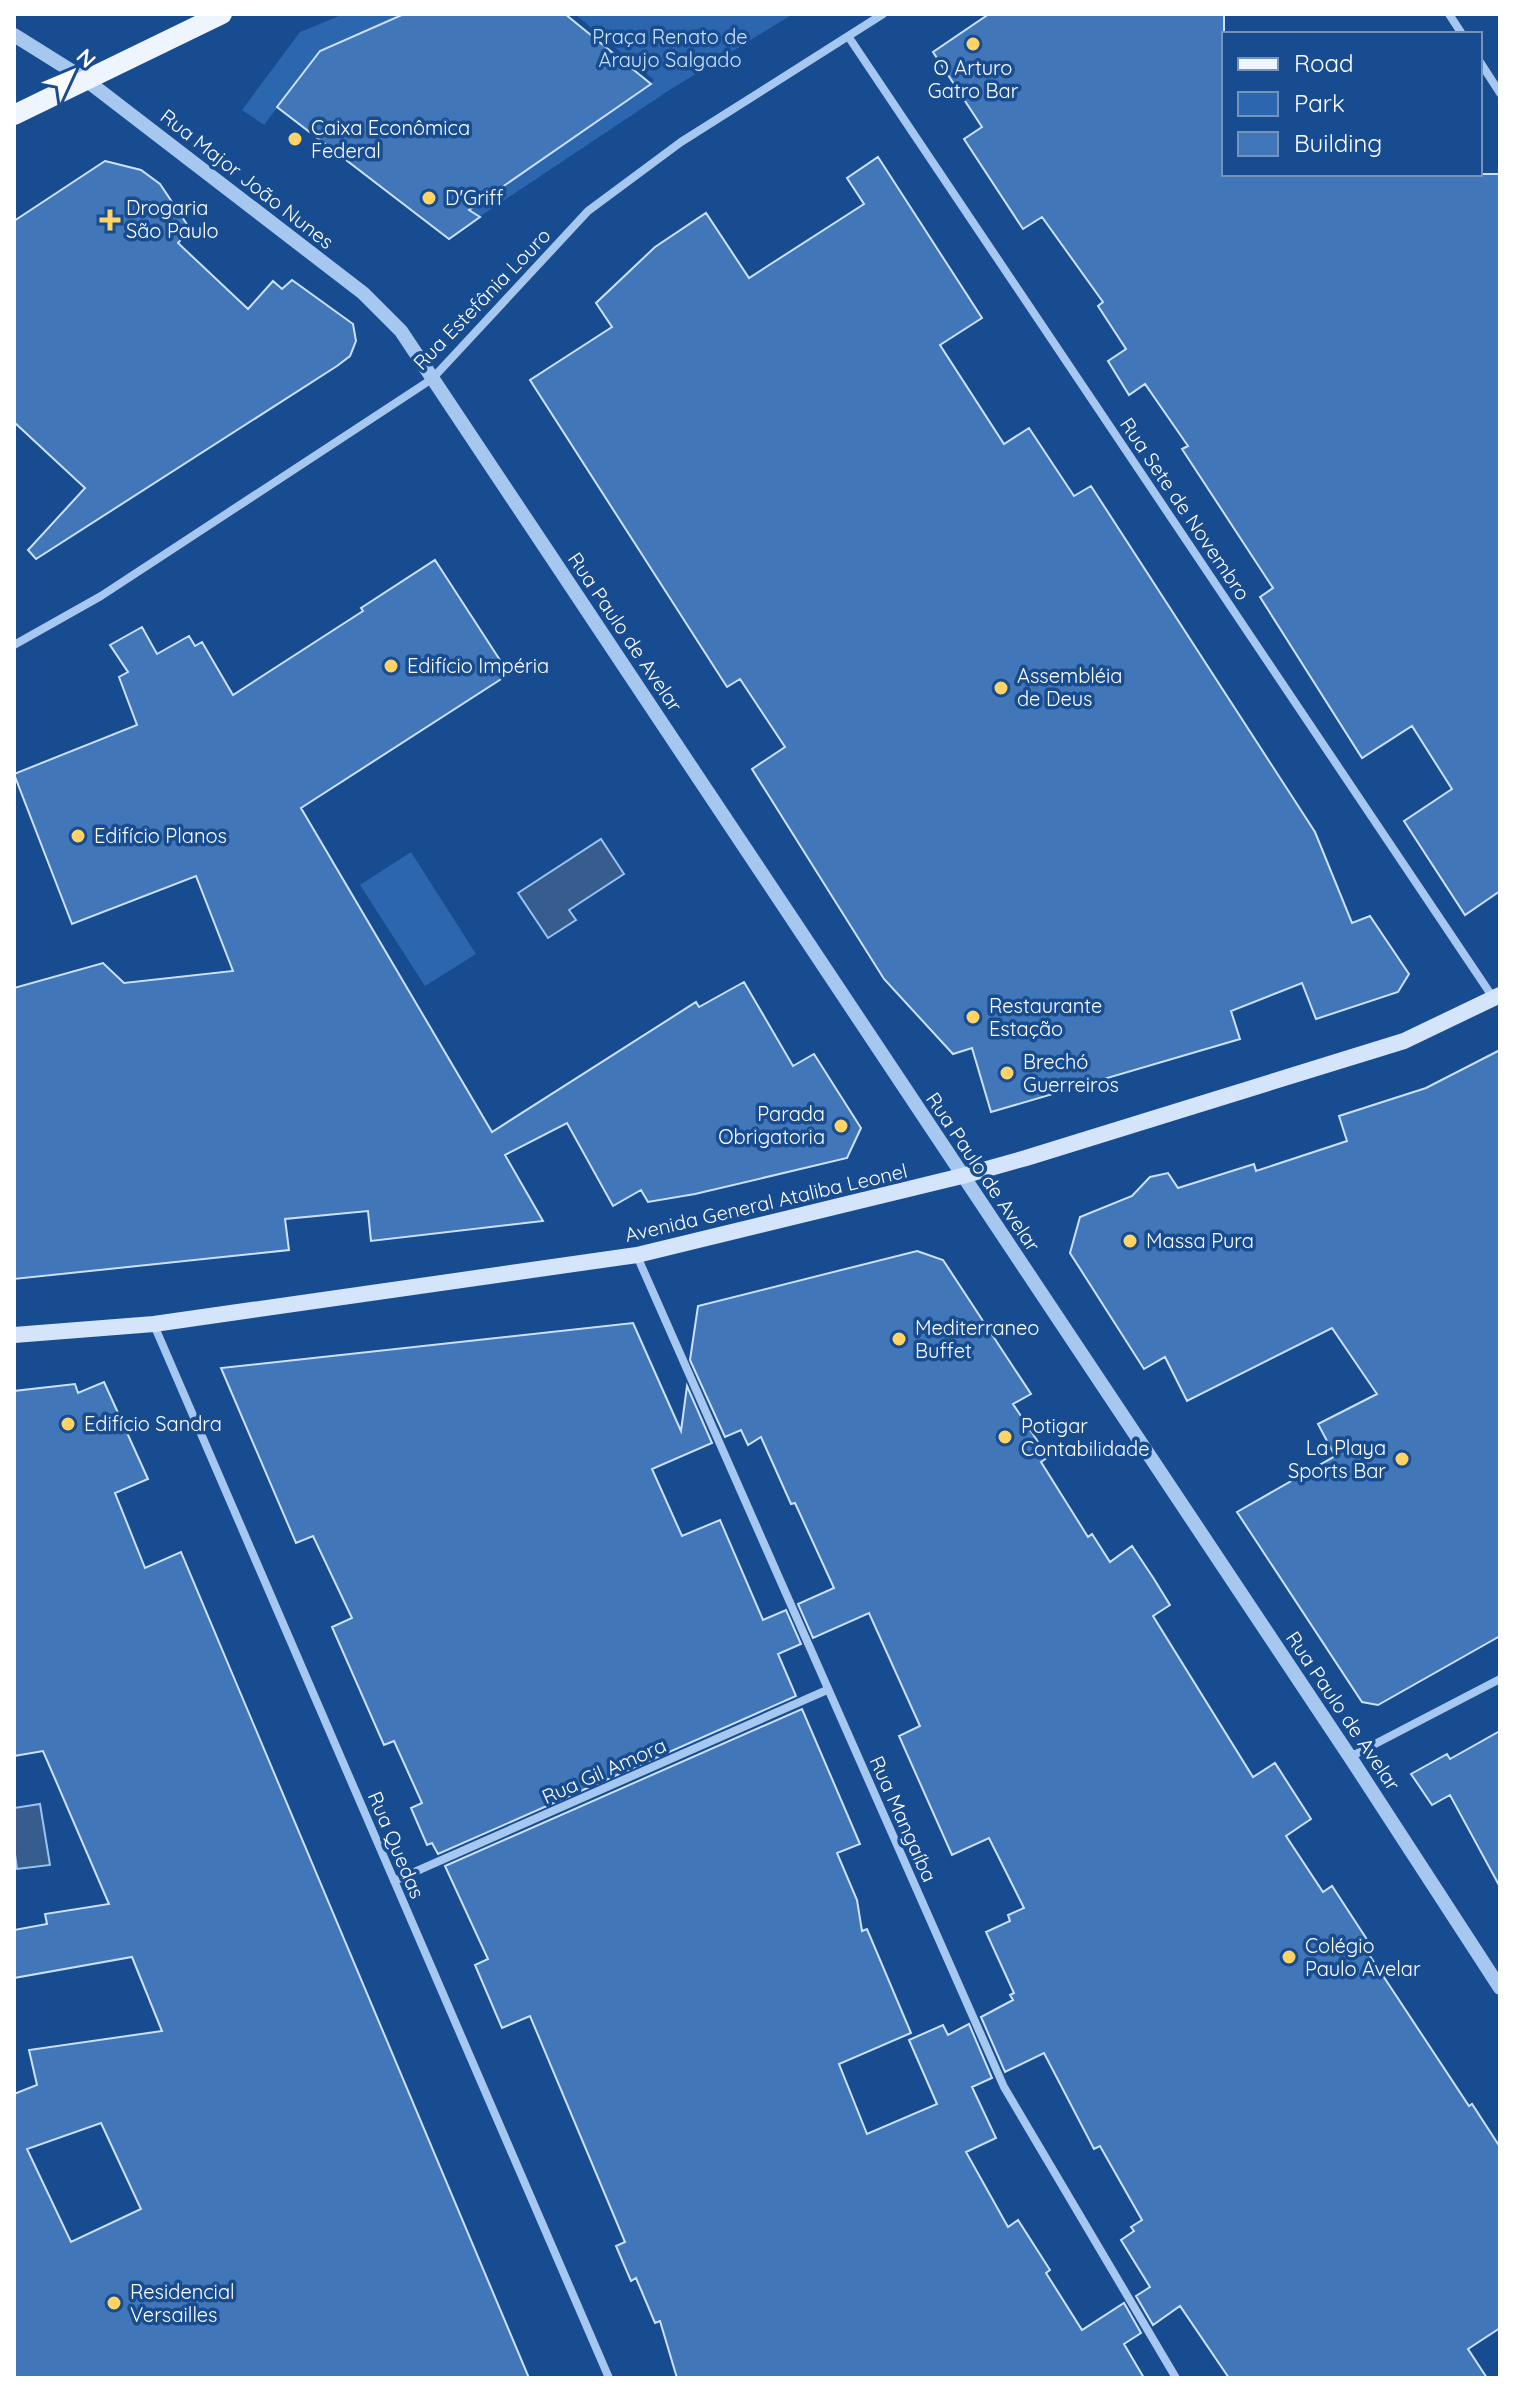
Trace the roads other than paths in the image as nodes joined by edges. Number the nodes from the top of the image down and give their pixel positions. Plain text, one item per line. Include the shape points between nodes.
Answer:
1 (222, 14) edge
2 (883, 14) edge
3 (1449, 14) edge
4 (1461, 32) edge
5 (14, 35) edge
6 (848, 36) junction
7 (1482, 65) edge
8 (86, 80) junction
9 (1500, 93) edge
10 (14, 115) edge
11 (432, 379) junction
12 (14, 645) edge
13 (1497, 997) edge
14 (962, 1176) junction
15 (637, 1255) junction
16 (154, 1324) junction
17 (14, 1335) edge
18 (1500, 1679) edge
19 (827, 1690) junction
20 (1350, 1757) junction
21 (394, 1881) junction
22 (1500, 1988) edge
23 (609, 2378) edge
24 (1176, 2378) edge

1 - 8 main road
2 - 6 street, Rua Estefânia Louro
3 - 4 street
5 - 8 street, Rua Major João Nunes
6 - 11 street, Rua Estefânia Louro via 681,142 588,211
6 - 13 street, Rua Sete de Novembro
7 - 9 street
8 - 10 main road
8 - 11 street, Rua Major João Nunes via 363,293 401,331
11 - 12 street, Rua Estefânia Louro via 101,596
11 - 14 street, Rua Paulo de Avelar
13 - 14 main road, Avenida General Ataliba Leonel via 1404,1041
14 - 15 main road, Avenida General Ataliba Leonel
14 - 20 street, Rua Paulo de Avelar
15 - 16 main road, Avenida General Ataliba Leonel
15 - 19 street, Rua Mangaíba
16 - 17 main road, Avenida General Ataliba Leonel
16 - 21 street, Rua Quedas
18 - 20 street
19 - 21 street, Rua Gil Amora
19 - 24 street, Rua Mangaíba via 1004,2087
20 - 22 street, Rua Paulo de Avelar
21 - 23 street, Rua Quedas

